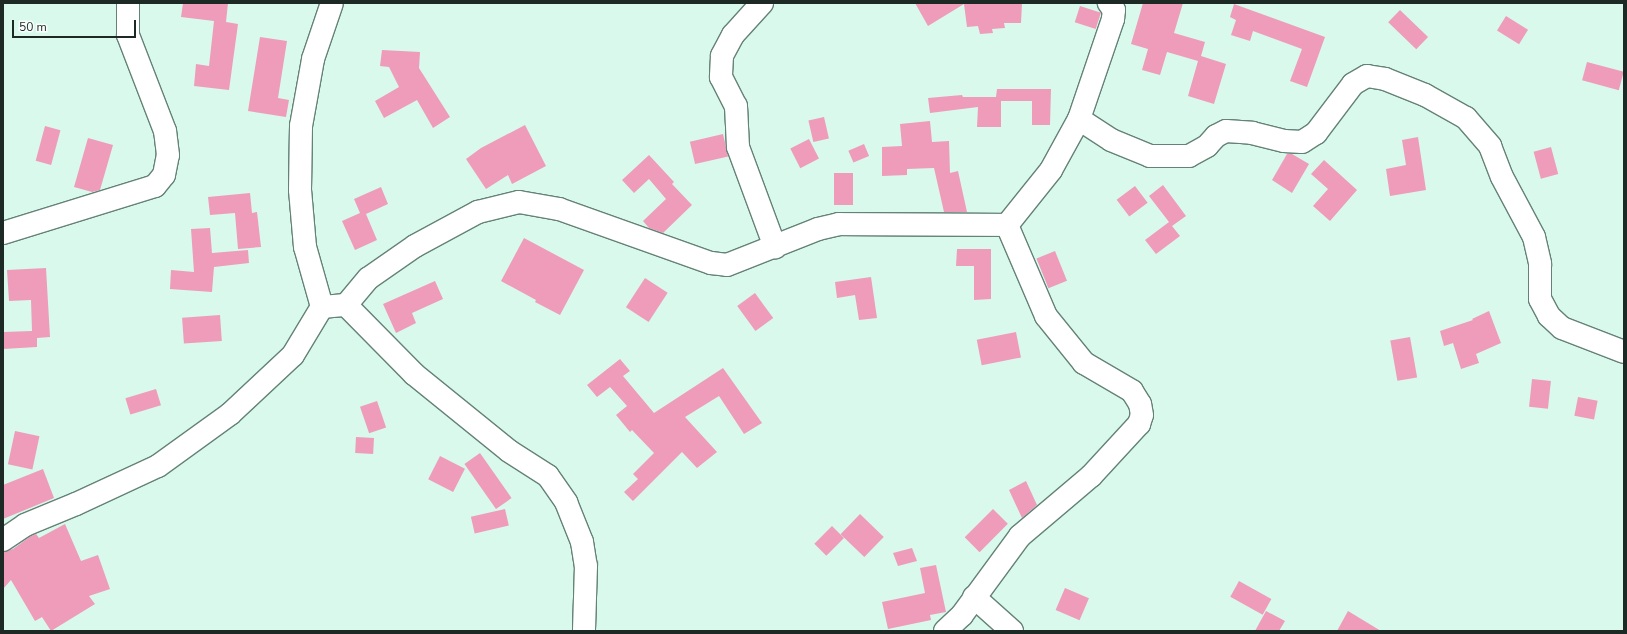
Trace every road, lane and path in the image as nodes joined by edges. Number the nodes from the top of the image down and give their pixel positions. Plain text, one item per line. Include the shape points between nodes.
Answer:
1 (128, 3) edge
2 (332, 3) edge
3 (762, 3) edge
4 (1109, 3) edge
5 (1079, 119) junction
6 (1007, 225) junction
7 (3, 233) edge
8 (775, 247) junction
9 (346, 305) junction
10 (322, 307) junction
11 (1624, 352) edge
12 (3, 540) edge
13 (974, 597) junction
14 (584, 631) edge
15 (945, 631) edge
16 (1012, 631) edge

1 - 7 street via 128,34 165,130 168,155 164,175 155,186
2 - 10 street via 313,59 301,126 300,190 305,247
3 - 8 street via 733,34 722,56 721,76 736,106 738,147
4 - 5 street via 1114,10 1112,19
5 - 6 street via 1051,170
5 - 11 street via 1111,140 1150,156 1189,156 1226,131 1302,142 1316,133 1353,84 1367,76 1385,79 1425,95 1466,118 1490,146 1502,177 1534,237 1540,264 1540,299 1549,316 1562,328
6 - 8 street via 839,224 818,229
6 - 13 street via 1046,316 1084,363 1132,391 1140,404 1142,415 1139,424 1091,476 1020,536
8 - 9 street via 728,265 710,263 559,209 519,202 478,212 414,246 369,278
9 - 10 street
9 - 14 street via 414,374 509,451 548,476 566,502 582,542 586,566
10 - 12 street via 293,355 230,414 158,466 25,525
13 - 15 street via 962,615
13 - 16 street

